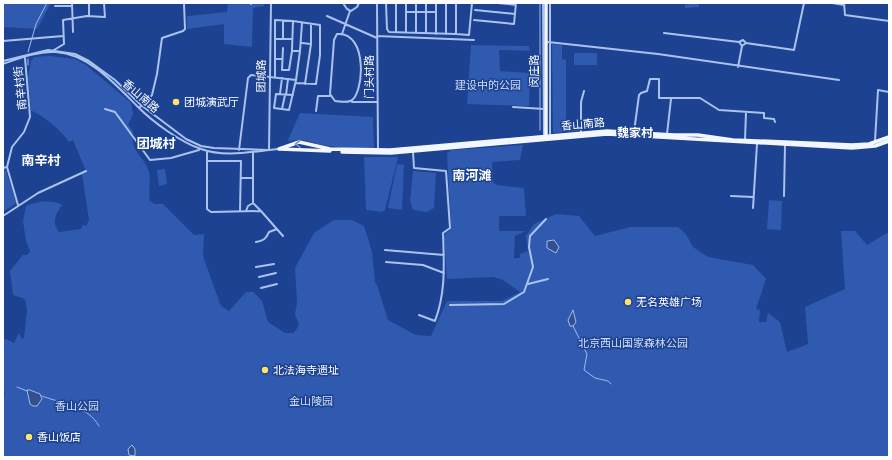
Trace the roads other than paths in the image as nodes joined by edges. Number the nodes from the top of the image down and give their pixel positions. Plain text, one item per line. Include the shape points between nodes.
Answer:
1 (89, 3) edge
2 (104, 3) edge
3 (184, 3) edge
4 (270, 3) edge
5 (343, 3) edge
6 (359, 3) edge
7 (377, 3) edge
8 (386, 3) edge
9 (396, 3) edge
10 (406, 3) edge
11 (416, 3) edge
12 (426, 3) edge
13 (436, 3) edge
14 (446, 3) edge
15 (456, 3) edge
16 (472, 3) edge
17 (498, 3) edge
18 (547, 3) edge
19 (804, 3) edge
20 (832, 3) edge
21 (72, 4) edge
22 (516, 4) edge
23 (844, 4) edge
24 (55, 6) dead end
25 (475, 10) dead end
26 (350, 11) junction
27 (406, 12) junction
28 (416, 12) junction
29 (426, 12) junction
30 (436, 12) junction
31 (515, 14) junction
32 (90, 16) junction
33 (327, 16) dead end
34 (72, 18) junction
35 (474, 20) dead end
36 (889, 20) edge
37 (283, 21) junction
38 (293, 21) junction
39 (302, 23) junction
40 (346, 23) junction
41 (311, 24) junction
42 (73, 32) dead end
43 (396, 32) junction
44 (406, 32) junction
45 (416, 33) junction
46 (426, 33) junction
47 (664, 33) dead end
48 (342, 34) junction
49 (436, 34) junction
50 (446, 34) junction
51 (456, 34) junction
52 (63, 36) junction
53 (377, 37) junction
54 (275, 39) junction
55 (283, 39) junction
56 (292, 39) junction
57 (474, 40) dead end
58 (3, 41) edge
59 (549, 42) junction
60 (739, 42) junction
61 (302, 43) junction
62 (746, 43) junction
63 (311, 44) junction
64 (742, 46) junction
65 (283, 48) dead end
66 (54, 50) junction
67 (292, 51) junction
68 (300, 52) junction
69 (24, 58) junction
70 (275, 59) junction
71 (282, 60) junction
72 (3, 62) edge
73 (738, 67) junction
74 (269, 77) junction
75 (275, 77) junction
76 (282, 78) junction
77 (288, 79) junction
78 (296, 80) junction
79 (839, 80) dead end
80 (296, 83) junction
81 (305, 84) junction
82 (584, 91) dead end
83 (889, 92) edge
84 (280, 94) junction
85 (285, 95) junction
86 (293, 95) junction
87 (330, 96) junction
88 (671, 99) junction
89 (349, 102) junction
90 (377, 102) junction
91 (141, 105) junction
92 (513, 107) dead end
93 (105, 108) dead end
94 (139, 108) junction
95 (282, 109) junction
96 (545, 109) junction
97 (316, 111) dead end
98 (746, 112) junction
99 (774, 122) dead end
100 (581, 133) junction
101 (634, 133) junction
102 (667, 134) junction
103 (547, 137) junction
104 (889, 137) edge
105 (745, 140) junction
106 (889, 141) edge
107 (757, 144) junction
108 (875, 144) junction
109 (784, 146) junction
110 (200, 149) junction
111 (279, 149) junction
112 (239, 150) junction
113 (269, 150) junction
114 (207, 151) junction
115 (378, 151) junction
116 (253, 152) junction
117 (413, 152) junction
118 (208, 161) junction
119 (3, 168) edge
120 (8, 168) junction
121 (86, 171) dead end
122 (241, 178) junction
123 (253, 178) junction
124 (731, 196) dead end
125 (784, 196) dead end
126 (753, 197) junction
127 (253, 203) junction
128 (18, 205) junction
129 (753, 208) dead end
130 (240, 211) junction
131 (246, 211) junction
132 (261, 211) junction
133 (3, 216) edge
134 (546, 219) dead end
135 (277, 229) junction
136 (283, 236) dead end
137 (256, 242) dead end
138 (385, 250) dead end
139 (444, 255) junction
140 (386, 262) dead end
141 (274, 264) dead end
142 (256, 267) dead end
143 (444, 273) junction
144 (276, 274) dead end
145 (259, 277) dead end
146 (548, 280) dead end
147 (277, 284) dead end
148 (528, 284) junction
149 (261, 288) dead end
150 (450, 305) dead end
151 (419, 314) dead end

1 - 32 street
2 - 32 street via 105,16
3 - 91 street via 185,28 162,38 152,95
4 - 74 street, 团城路
5 - 26 street
6 - 26 street
7 - 53 street, 门头村路
8 - 43 street via 387,29 389,32
9 - 43 street
10 - 27 street
11 - 28 street
12 - 29 street
13 - 30 street
14 - 50 street
15 - 51 street
16 - 51 street via 469,35
17 - 22 street
18 - 59 main road, 闵庄路
18 - 96 main road, 闵庄路
19 - 62 street via 794,50
20 - 23 street
21 - 24 street
21 - 34 street
22 - 31 street
23 - 36 street via 846,15
25 - 31 street
26 - 40 street
27 - 28 street
27 - 44 street
28 - 29 street
28 - 45 street
29 - 30 street
29 - 46 street
30 - 49 street
31 - 35 street via 514,24
32 - 34 street
33 - 40 street
34 - 42 street
34 - 52 street via 62,20
37 - 38 street
37 - 54 street via 275,20
37 - 55 street
38 - 39 street
38 - 56 street
39 - 41 street
39 - 61 street
40 - 48 street
40 - 53 street
41 - 63 street
41 - 81 street via 320,25 320,55 316,84
43 - 44 street
44 - 45 street
45 - 46 street
46 - 49 street
47 - 60 street
48 - 87 street via 337,34 334,40
48 - 89 street via 354,41 361,57 357,91
49 - 50 street
50 - 51 street
52 - 58 street
52 - 66 street via 64,44
53 - 57 street
53 - 90 street, 门头村路
54 - 55 street
54 - 70 street
55 - 56 street
56 - 67 street
59 - 73 street via 658,54
59 - 103 main road, 闵庄路
60 - 62 street via 743,40
60 - 64 street
61 - 63 street
61 - 68 street
62 - 64 street
63 - 81 street
64 - 73 street
65 - 71 street
66 - 72 street, 香山南路 via 35,52
66 - 91 street, 香山南路 via 74,54 89,61
67 - 68 street
67 - 71 street via 290,70 282,70
68 - 78 street
69 - 72 street, 香山南路
69 - 94 street, 香山南路 via 40,53 57,52 81,59
69 - 120 street, 南辛村街 via 30,117 24,132 12,146
70 - 71 street
70 - 75 street
73 - 79 street
74 - 75 street
74 - 112 street via 251,75 248,78
74 - 113 street, 团城路
75 - 76 street
76 - 77 street
76 - 84 street
77 - 78 street
77 - 85 street
78 - 80 street
80 - 81 street
80 - 86 street
82 - 100 street via 581,102
83 - 108 street via 878,90
84 - 85 street
84 - 95 street via 276,94 274,108
85 - 86 street
85 - 95 street
86 - 95 street via 289,110
87 - 89 street via 335,101
87 - 97 street via 318,96
88 - 98 street via 700,98 718,110
88 - 101 street via 659,98 659,79 650,79 647,91 639,95
88 - 102 street
89 - 90 street
90 - 115 street, 门头村路
91 - 94 street
91 - 112 street, 香山南路 via 186,139 214,148
92 - 96 street
93 - 110 street via 115,112 150,160 171,158
94 - 110 street, 香山南路 via 186,143
96 - 103 main road, 闵庄路
98 - 99 street via 764,114 764,118 774,119
98 - 105 street
100 - 101 main road, 香山南路
100 - 103 main road, 香山南路
101 - 102 main road, 香山南路
101 - 103 main road, 香山南路
101 - 107 main road, 香山南路
102 - 105 main road, 香山南路 via 698,134
103 - 115 main road, 香山南路
103 - 117 main road, 香山南路
104 - 108 main road, 香山南路
105 - 108 main road, 香山南路
106 - 108 main road, 香山南路
107 - 109 main road, 香山南路
107 - 126 street
108 - 109 main road, 香山南路 via 857,148
109 - 125 street
110 - 114 street, 香山南路
111 - 113 street, 香山南路
115 -> 111 main road, 香山南路 via 330,148 299,142
111 - 117 main road, 香山南路 via 369,154
112 - 113 street, 香山南路
113 - 116 street, 香山南路
114 - 116 street, 香山南路
114 - 118 street
116 - 123 street
117 - 139 street via 414,168 446,171 450,228 442,233
118 - 122 street via 241,161
118 - 130 street via 207,209 212,212
119 - 120 street
120 - 128 street, 南辛村街
121 - 128 street
122 - 123 street
122 - 130 street
123 - 127 street
124 - 126 street
126 - 129 street
127 - 131 street
127 - 132 street
128 - 133 street
130 - 131 street
131 - 132 street
132 - 135 street
134 - 148 street via 530,236 529,247 533,267
135 - 136 street
135 - 137 street via 269,232 262,241
138 - 139 street
139 - 143 street
140 - 143 street via 423,265
141 - 142 street
143 - 151 street via 441,304 435,321
144 - 145 street
146 - 148 street
147 - 149 street
148 - 150 street via 522,295 504,304

